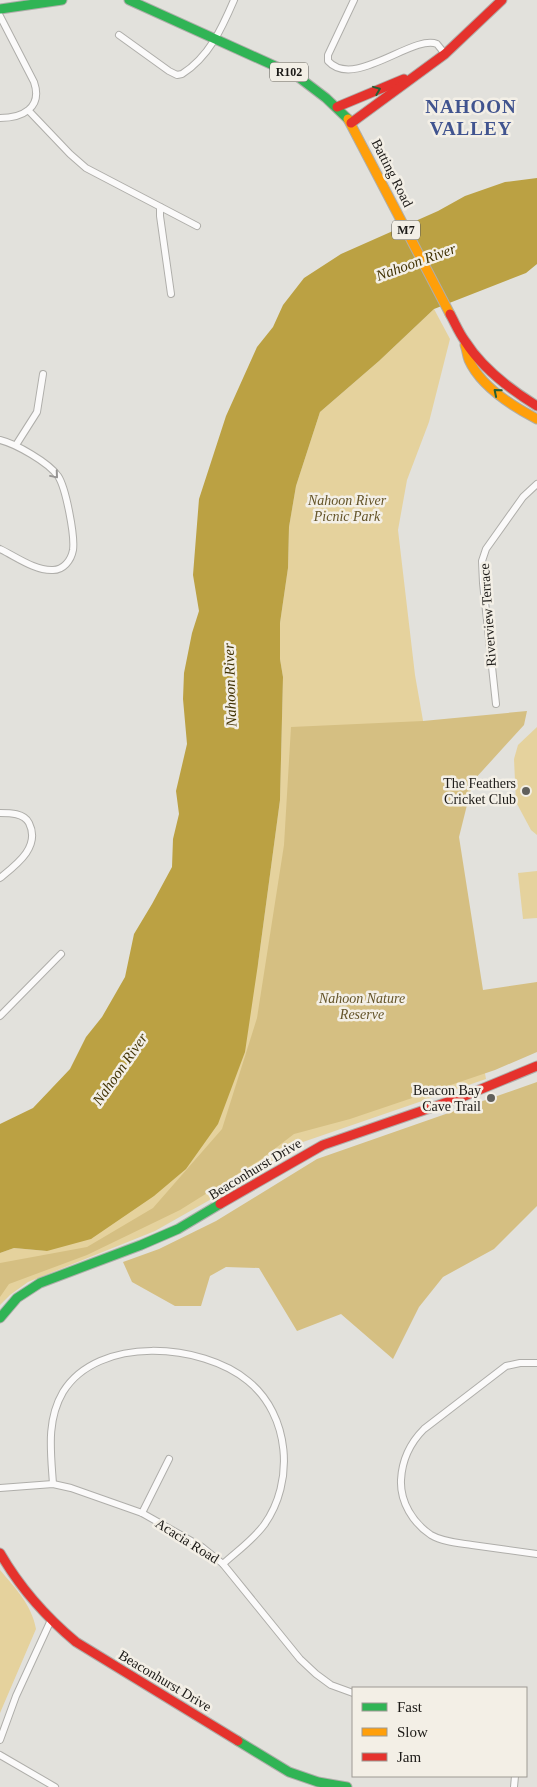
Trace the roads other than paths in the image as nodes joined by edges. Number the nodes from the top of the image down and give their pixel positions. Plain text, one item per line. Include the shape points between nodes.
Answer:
1 (62, 0) edge
2 (129, 0) edge
3 (234, 0) edge
4 (354, 0) edge
5 (502, 0) edge
6 (39, 2) edge
7 (0, 9) edge
8 (0, 16) edge
9 (119, 35) dead end
10 (216, 39) junction
11 (445, 54) junction
12 (417, 74) junction
13 (337, 106) junction
14 (29, 111) junction
15 (0, 118) edge
16 (352, 123) junction
17 (361, 141) joint
18 (160, 207) junction
19 (197, 226) dead end
20 (172, 294) dead end
21 (465, 342) junction
22 (42, 374) dead end
23 (537, 406) edge
24 (537, 419) edge
25 (0, 440) edge
26 (16, 445) junction
27 (537, 484) edge
28 (0, 549) edge
29 (496, 704) dead end
30 (0, 813) edge
31 (0, 878) edge
32 (61, 954) dead end
33 (0, 1016) edge
34 (537, 1066) edge
35 (0, 1318) edge
36 (537, 1363) edge
37 (169, 1459) dead end
38 (53, 1484) junction
39 (0, 1488) edge
40 (142, 1513) junction
41 (0, 1553) edge
42 (537, 1554) edge
43 (223, 1564) junction
44 (51, 1620) junction
45 (352, 1693) edge
46 (0, 1740) edge
47 (0, 1755) edge
48 (55, 1787) edge
49 (348, 1787) edge

1 - 6 main road
2 - 10 main road, R102
3 - 10 street
4 - 11 street via 328,55 330,63 336,67 368,66 426,42 437,44
5 - 11 main road
6 - 7 main road
8 - 14 street via 36,87 36,96
9 - 10 street via 178,75 194,65
10 - 13 main road, R102 via 297,76
11 - 12 main road
13 -> 12 main road
12 - 16 main road
13 - 16 main road, R102
14 - 15 street via 15,117
14 - 18 street via 86,168
16 - 17 main road, Batting Road / R102
17 - 21 main road, Batting Road / M7
18 - 19 street
18 - 20 street
21 - 23 main road, Batting Road / M7 via 508,388
24 -> 21 main road, Batting Road / M7 via 487,383 470,360
22 - 26 street via 37,412
25 - 26 street
26 -> 28 street via 58,476 66,497 73,550 64,566 52,570 34,566
27 - 29 street, Riverview Terrace via 523,497 486,549 482,561
30 - 31 street via 22,816 32,833 25,855
32 - 33 street
34 - 35 main road, Beaconhurst Drive via 462,1097 323,1145 178,1229 40,1283 17,1298
36 - 42 street via 520,1362 506,1366 424,1429 404,1460 401,1486 411,1515 432,1536
37 - 40 street
38 - 39 street, Acacia Road
38 - 40 street, Acacia Road
38 - 43 street via 52,1421 63,1392 83,1370 116,1355 141,1351 190,1355 218,1364 249,1382 264,1398 281,1433 284,1455 279,1497 263,1527
40 - 43 street, Acacia Road via 202,1547
41 - 44 main road, Beaconhurst Drive
43 - 45 street, Acacia Road via 312,1670 331,1685
44 - 46 street
44 - 49 main road, Beaconhurst Drive via 94,1654 282,1767 318,1782
47 - 48 street

